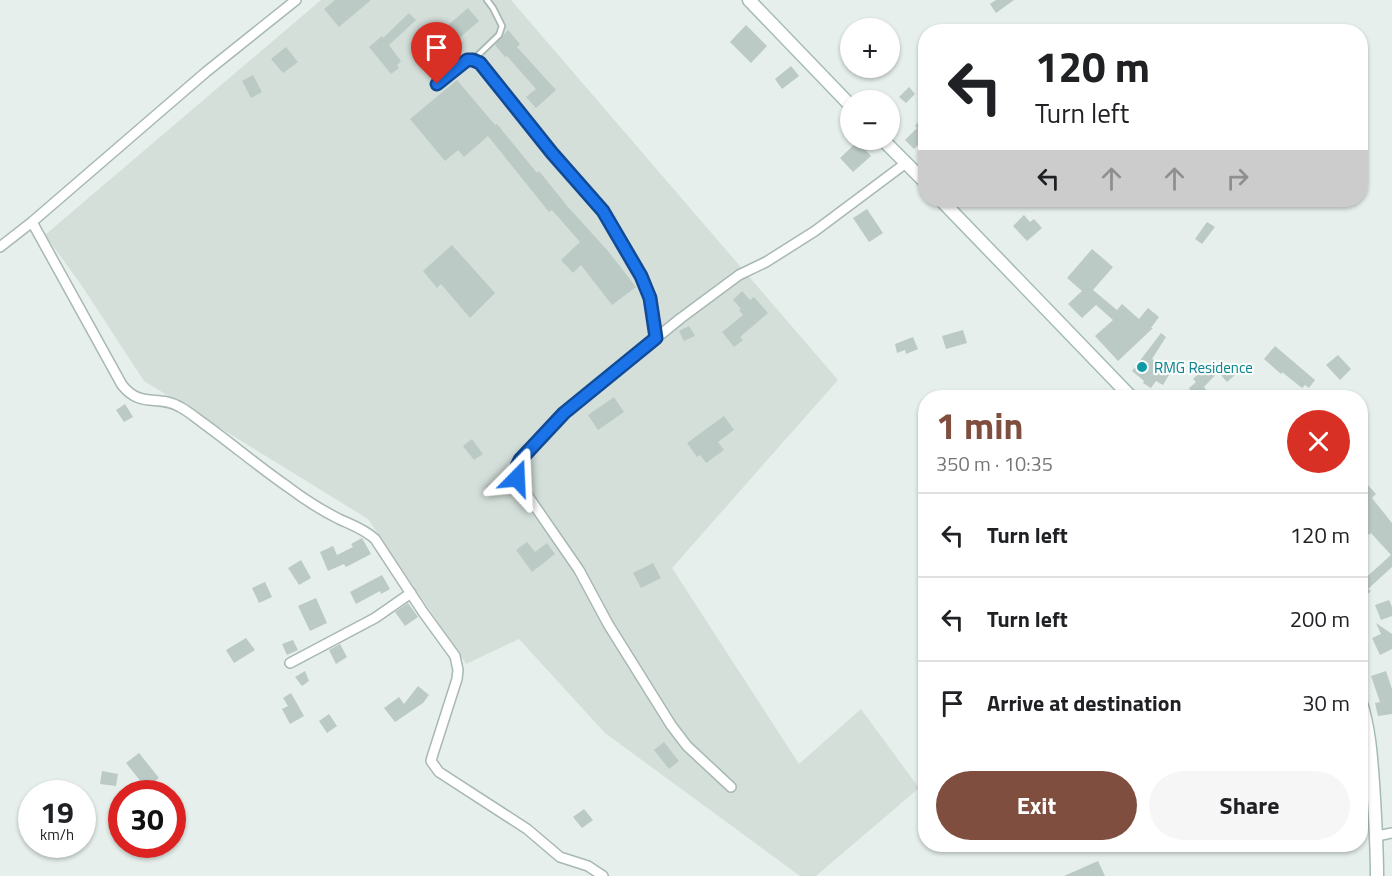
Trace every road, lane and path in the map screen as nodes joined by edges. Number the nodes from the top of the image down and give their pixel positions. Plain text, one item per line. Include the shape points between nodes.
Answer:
1 (296, 0) edge
2 (487, 0) edge
3 (749, 0) edge
4 (473, 60) junction
5 (437, 84) dead end
6 (840, 95) edge
7 (894, 150) edge
8 (906, 163) junction
9 (918, 175) edge
10 (948, 207) edge
11 (32, 222) junction
12 (0, 247) edge
13 (656, 338) junction
14 (1124, 390) edge
15 (411, 593) junction
16 (290, 663) dead end
17 (1368, 738) edge
18 (731, 787) dead end
19 (1392, 833) edge
20 (1377, 836) junction
21 (603, 876) edge
22 (1377, 876) edge

1 - 11 street
2 - 4 lane via 502,26 499,35
3 - 6 main road
4 - 5 lane via 467,60
4 - 13 lane via 480,63 603,211 641,276 650,298
7 - 8 main road
8 - 9 main road
8 - 13 street via 815,231 739,275
10 - 14 main road
11 - 12 street
11 - 15 street via 129,393 180,407 286,486 367,532
13 - 18 street via 564,413 520,460 516,473 671,725 687,746
15 - 16 street via 375,618
15 - 21 street via 457,662 457,679 431,761 435,767 527,829 560,857 588,866
17 - 20 main road
19 - 20 street
20 - 22 main road

